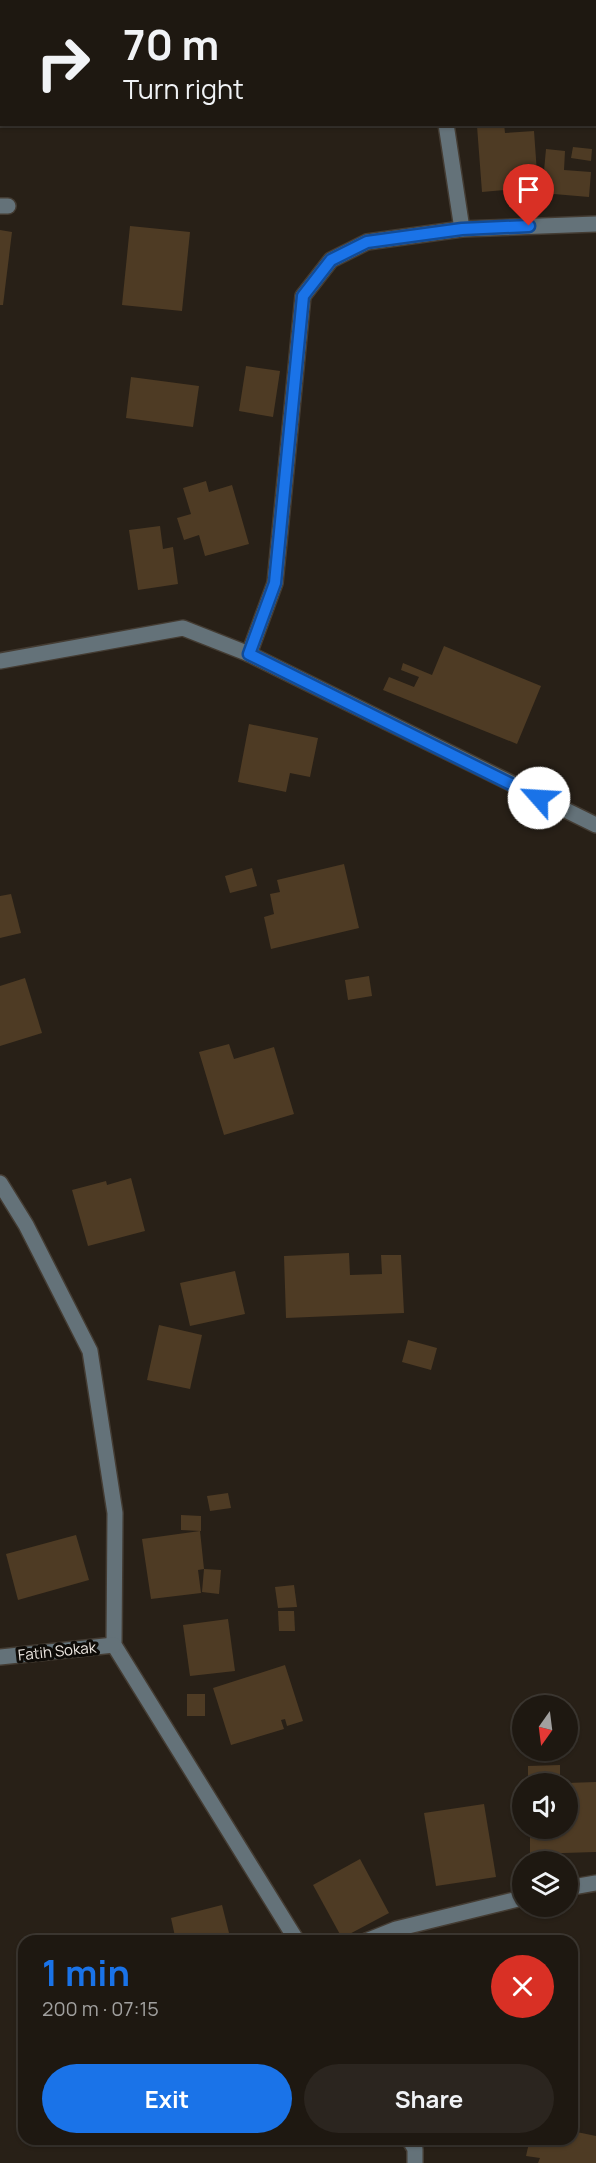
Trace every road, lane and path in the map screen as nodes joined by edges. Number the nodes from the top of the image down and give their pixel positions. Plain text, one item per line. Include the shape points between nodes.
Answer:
1 (446, 126) edge
2 (596, 224) edge
3 (462, 229) junction
4 (249, 654) junction
5 (0, 661) edge
6 (596, 825) edge
7 (0, 1183) edge
8 (114, 1645) junction
9 (0, 1657) edge
10 (596, 1883) edge
11 (578, 1886) edge
12 (512, 1900) edge
13 (293, 1935) edge
14 (381, 1935) edge
15 (413, 2145) edge
16 (415, 2163) edge

1 - 3 street
2 - 3 street
3 - 4 street via 367,242 331,260 303,296 275,583
4 - 5 street via 183,628
4 - 6 street
7 - 8 street via 26,1225 90,1351 115,1513
8 - 9 street, Fatih Sokak
8 - 13 street
10 - 11 street
12 - 14 street
15 - 16 street

